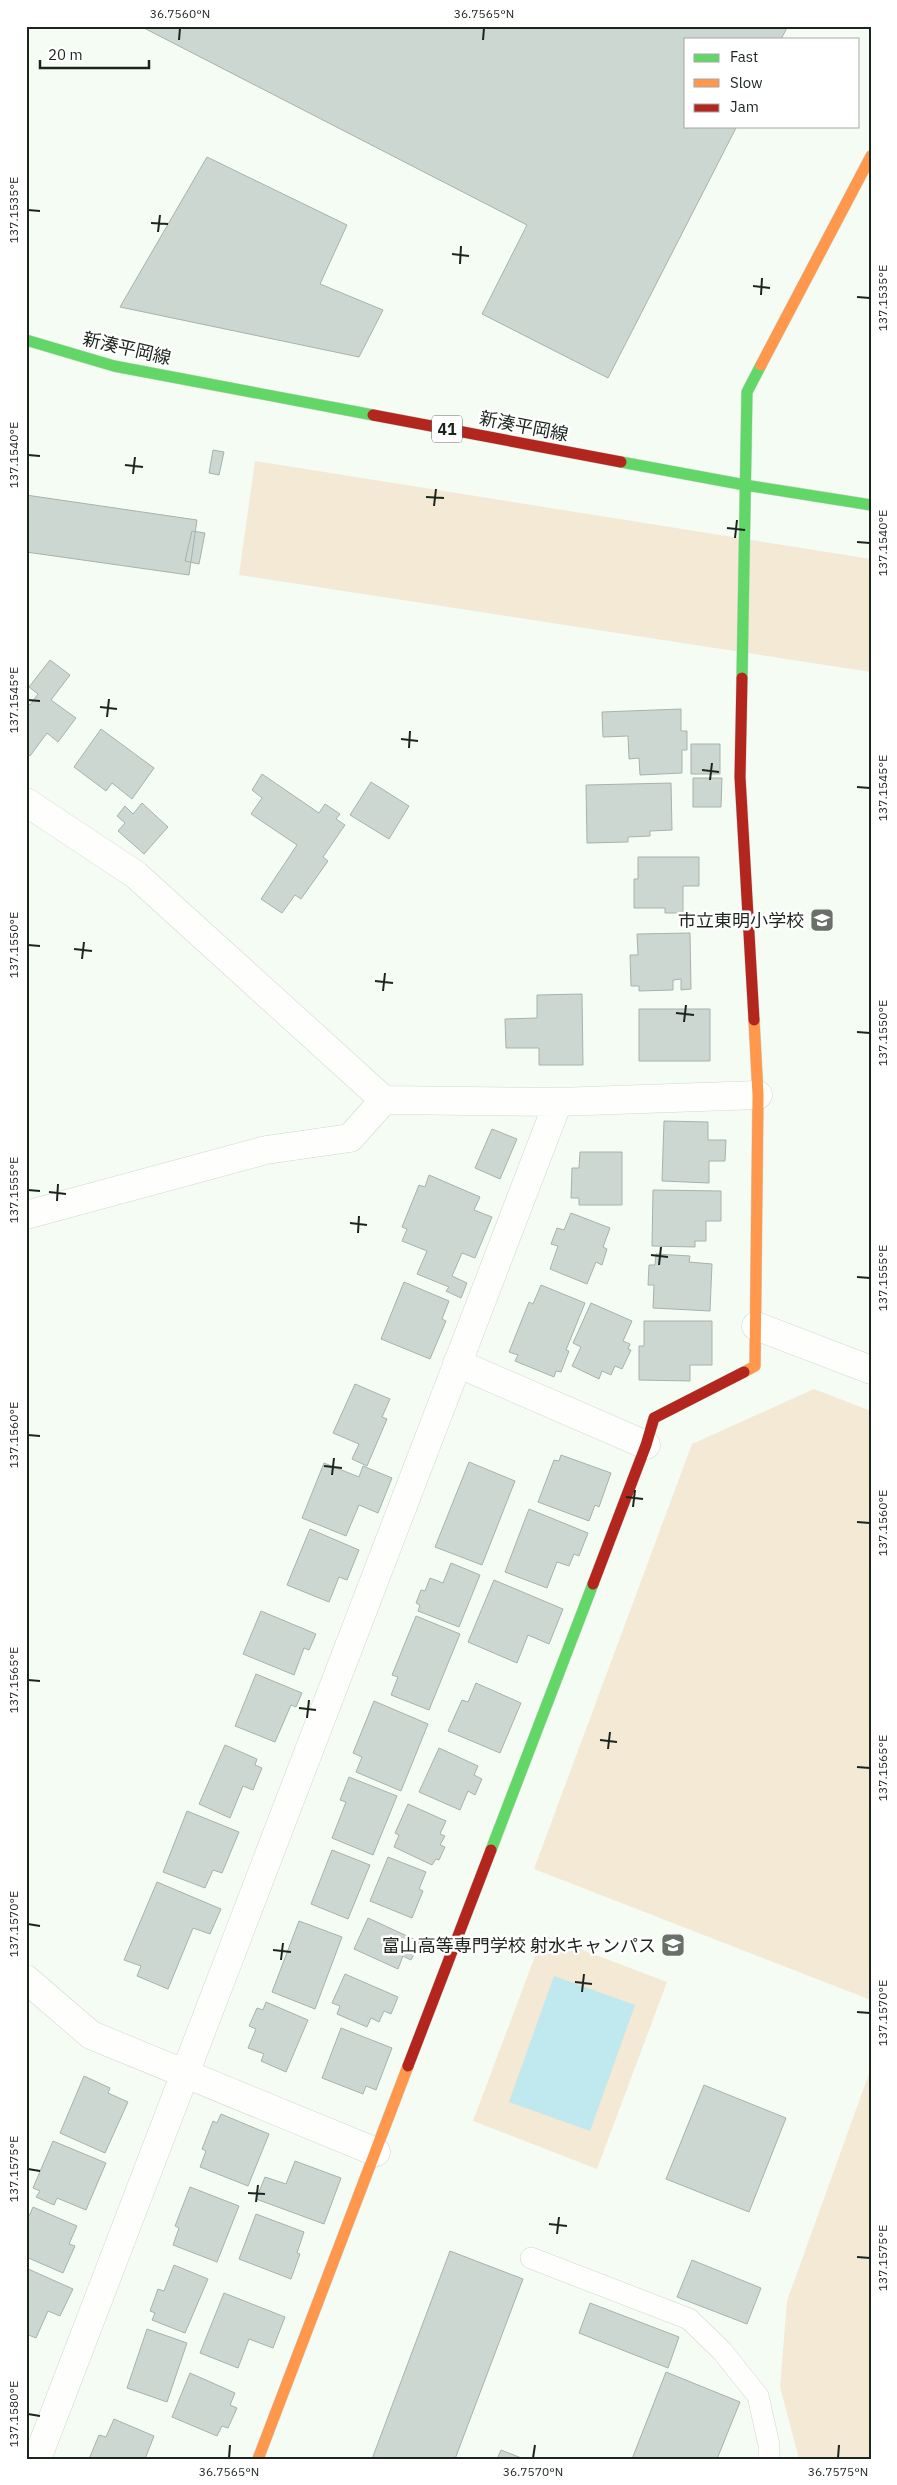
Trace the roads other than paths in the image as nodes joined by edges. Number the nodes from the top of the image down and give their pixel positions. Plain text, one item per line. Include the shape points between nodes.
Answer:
1 (871, 156) edge
2 (26, 340) edge
3 (745, 485) junction
4 (871, 505) edge
5 (26, 802) edge
6 (758, 1095) junction
7 (384, 1100) junction
8 (558, 1102) junction
9 (26, 1215) edge
10 (756, 1326) junction
11 (457, 1363) junction
12 (871, 1370) edge
13 (646, 1445) junction
14 (26, 1979) edge
15 (184, 2072) junction
16 (376, 2152) junction
17 (531, 2258) dead end
18 (36, 2459) edge
19 (258, 2459) edge
20 (768, 2459) edge

1 - 3 street via 747,392
2 - 3 street, 新湊平岡線 / 41 via 114,366
3 - 4 street, 新湊平岡線 / 41
3 - 6 street via 740,777
5 - 7 street via 136,875
6 - 8 street
6 - 10 street
7 - 8 street
7 - 9 street via 350,1138 266,1150
8 - 11 street
10 - 12 street
10 - 13 street via 755,1366 654,1418
11 - 13 street
11 - 15 street
13 - 16 street
14 - 15 street via 91,2035
15 - 16 street
15 - 18 street
16 - 19 street
17 - 20 lane via 689,2319 722,2351 758,2396 769,2445

